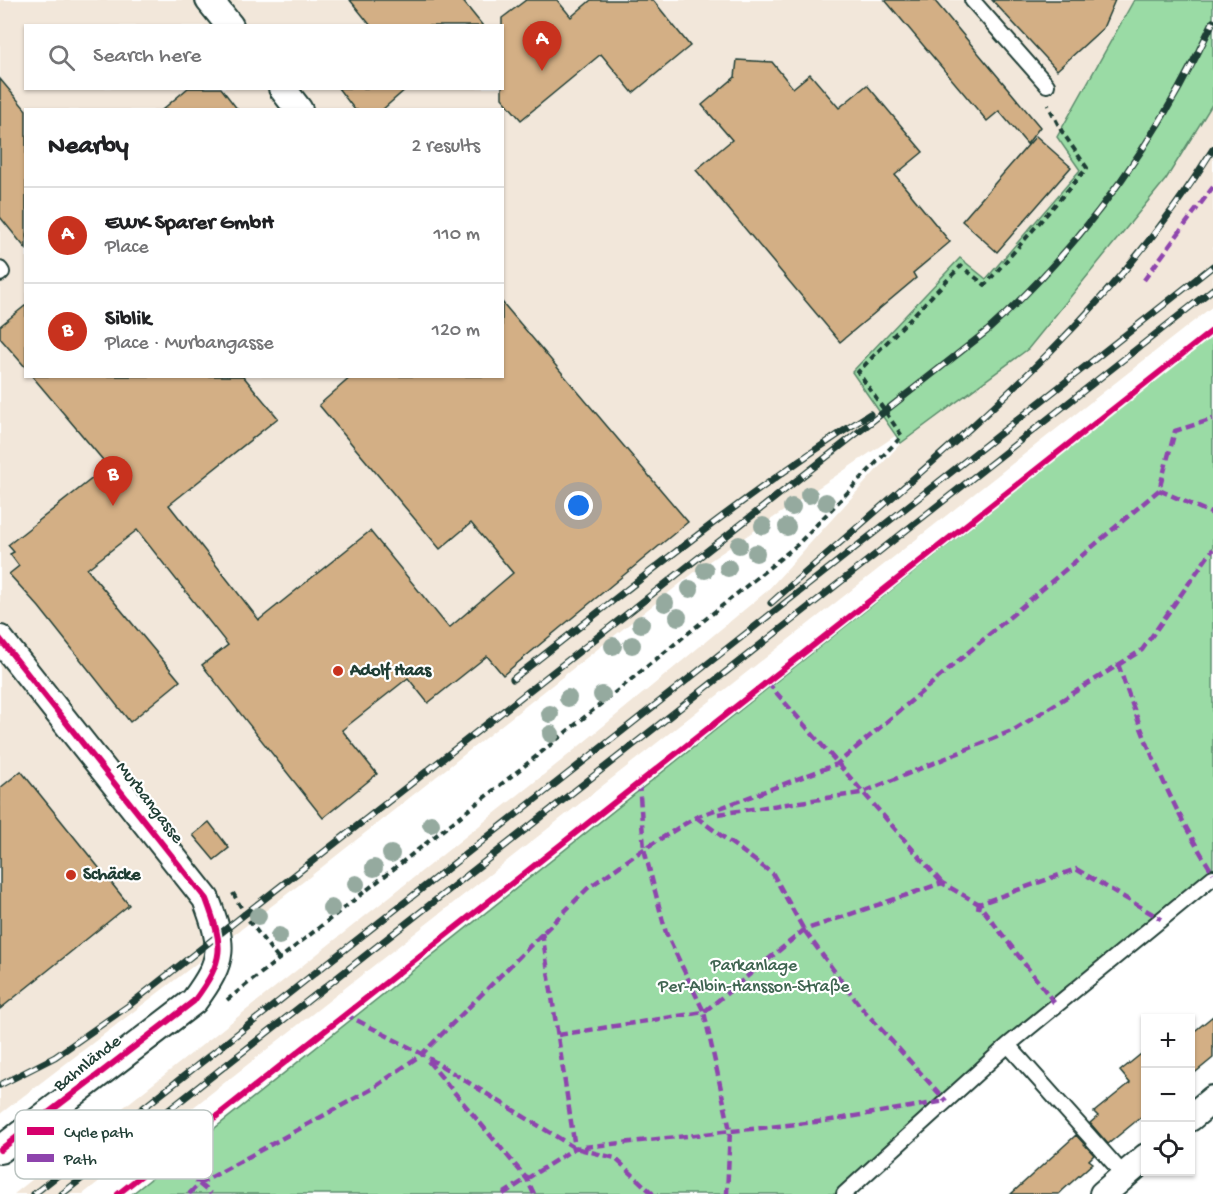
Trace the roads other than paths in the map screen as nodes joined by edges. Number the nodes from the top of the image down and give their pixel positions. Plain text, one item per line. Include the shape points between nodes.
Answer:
1 (209, 0) edge
2 (972, 0) edge
3 (228, 24) edge
4 (1047, 85) road end
5 (284, 90) edge
6 (297, 108) edge
7 (0, 269) edge
8 (0, 274) edge
9 (0, 639) edge
10 (1213, 877) edge
11 (194, 1001) joint
12 (1008, 1045) junction
13 (1213, 1099) edge
14 (52, 1110) edge
15 (1195, 1115) edge
16 (15, 1138) edge
17 (0, 1150) edge
18 (1141, 1161) edge
19 (1124, 1175) junction
20 (844, 1194) edge
21 (1103, 1194) edge

1 - 3 street
2 - 4 lane
5 - 6 street
7 - 8 lane
9 - 11 street, Murbangasse via 206,899 218,935 219,954
10 - 12 lane
11 - 14 street, Bahnlände
12 - 19 lane
12 - 20 lane
13 - 15 street
16 - 17 street, Bahnlände
18 - 19 street
19 - 21 street

